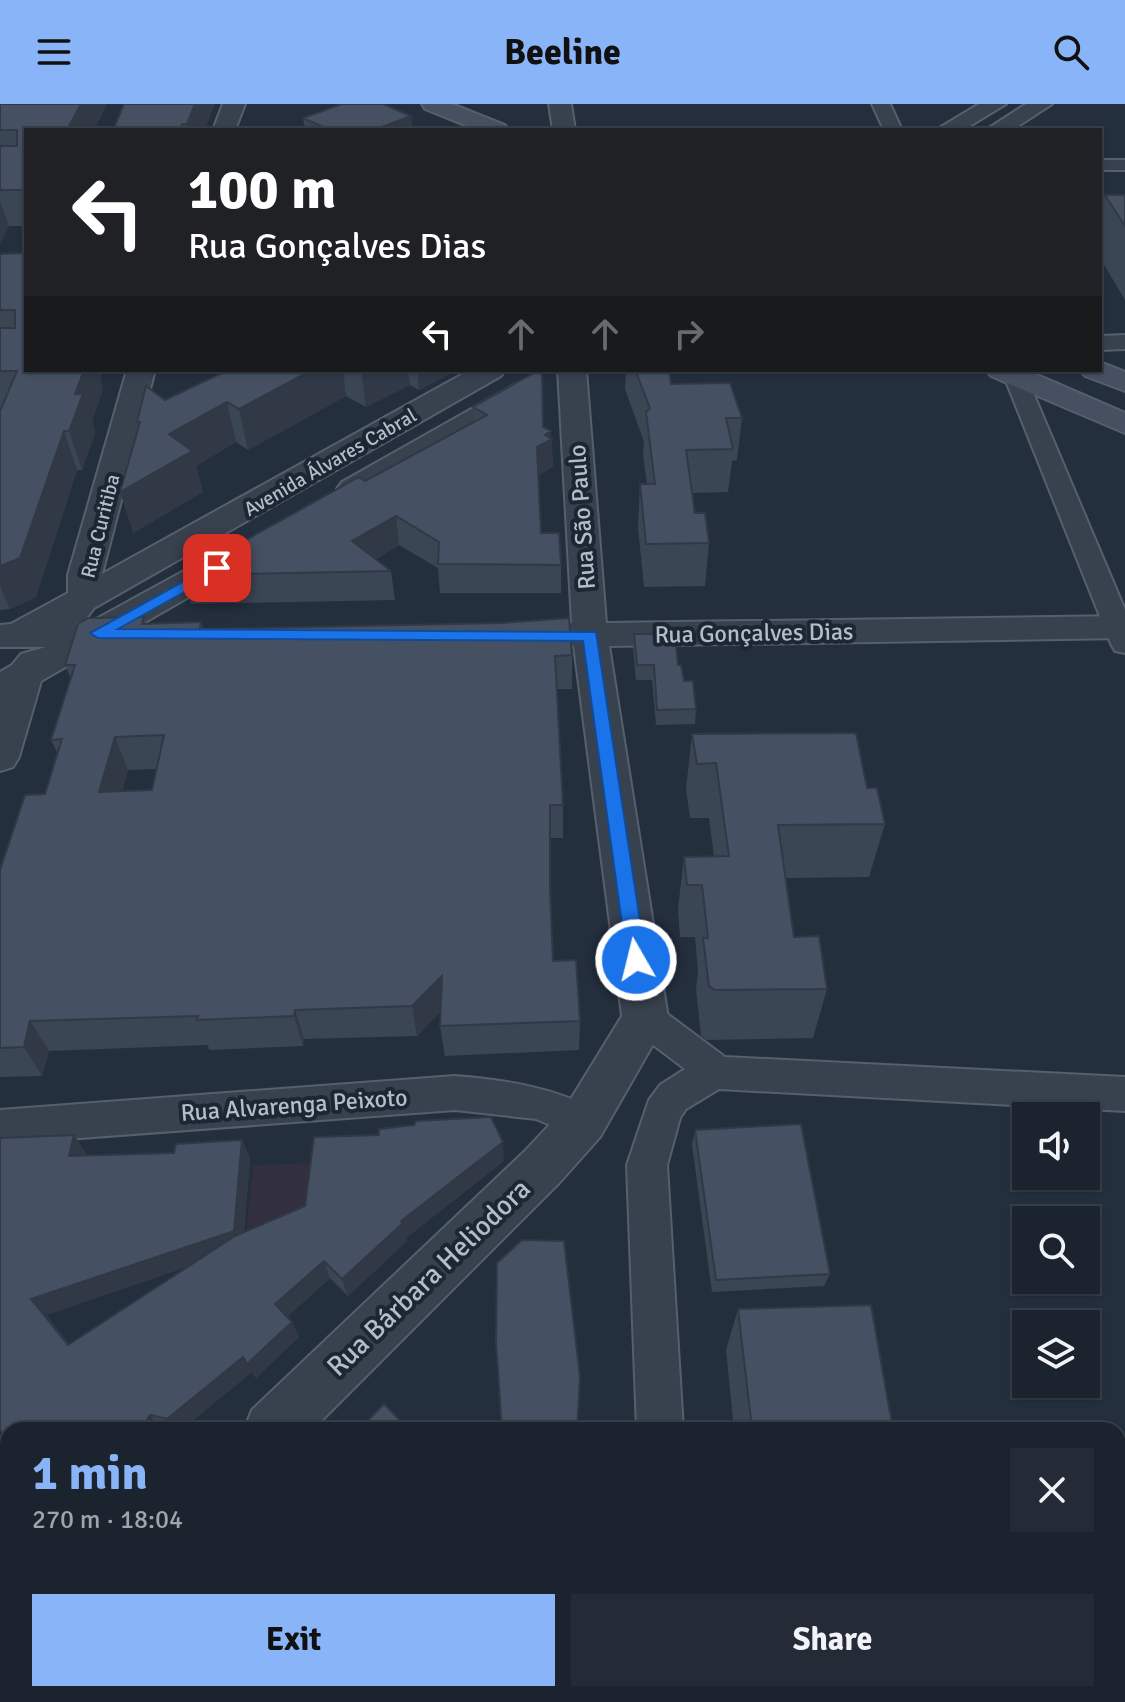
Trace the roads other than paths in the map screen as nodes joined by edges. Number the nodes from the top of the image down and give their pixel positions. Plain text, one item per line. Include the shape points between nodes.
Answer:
1 (234, 104) edge
2 (560, 104) edge
3 (881, 104) edge
4 (995, 104) edge
5 (1041, 104) edge
6 (427, 112) edge
7 (225, 128) edge
8 (444, 128) edge
9 (489, 128) edge
10 (564, 128) edge
11 (892, 128) edge
12 (951, 128) edge
13 (1000, 128) edge
14 (1102, 165) edge
15 (1125, 165) edge
16 (1125, 342) edge
17 (1102, 343) edge
18 (140, 372) edge
19 (487, 372) edge
20 (557, 372) edge
21 (572, 372) edge
22 (1100, 372) edge
23 (1125, 382) edge
24 (1022, 384) edge
25 (1125, 424) edge
26 (327, 504) edge
27 (259, 543) edge
28 (85, 596) junction
29 (158, 618) junction
30 (98, 633) junction
31 (1122, 633) edge
32 (527, 635) edge
33 (54, 636) junction
34 (590, 636) junction
35 (6, 639) edge
36 (12, 681) edge
37 (0, 757) edge
38 (645, 1018) junction
39 (718, 1073) junction
40 (1125, 1094) edge
41 (583, 1122) junction
42 (0, 1127) edge
43 (280, 1422) edge
44 (660, 1422) edge

1 - 7 street
2 - 10 street
3 - 11 street
4 - 12 street
5 - 13 street
6 - 8 main road
6 - 9 main road
14 - 15 street
16 - 17 street
18 - 28 street, Rua Curitiba via 85,575
19 - 28 street, Avenida Álvares Cabral
20 - 26 street, Avenida Álvares Cabral
21 - 34 street, Rua São Paulo
22 - 23 main road
24 - 25 main road
24 - 31 street
27 - 29 street, Avenida Álvares Cabral
28 - 29 street
28 - 33 street, Rua Curitiba
28 - 35 street, Avenida Álvares Cabral
29 - 30 street
30 - 33 street
30 - 36 street
31 - 34 street, Rua Gonçalves Dias
32 - 34 street, Rua Gonçalves Dias
33 - 35 street
33 - 36 street, Rua Curitiba
34 - 38 street, Rua São Paulo
36 - 37 street, Rua Curitiba
38 - 39 street
38 - 41 street
39 - 40 street
39 - 44 street via 673,1097 647,1165
41 - 42 street, Rua Alvarenga Peixoto via 552,1105 522,1098 455,1093
41 - 43 street, Rua Bárbara Heliodora

